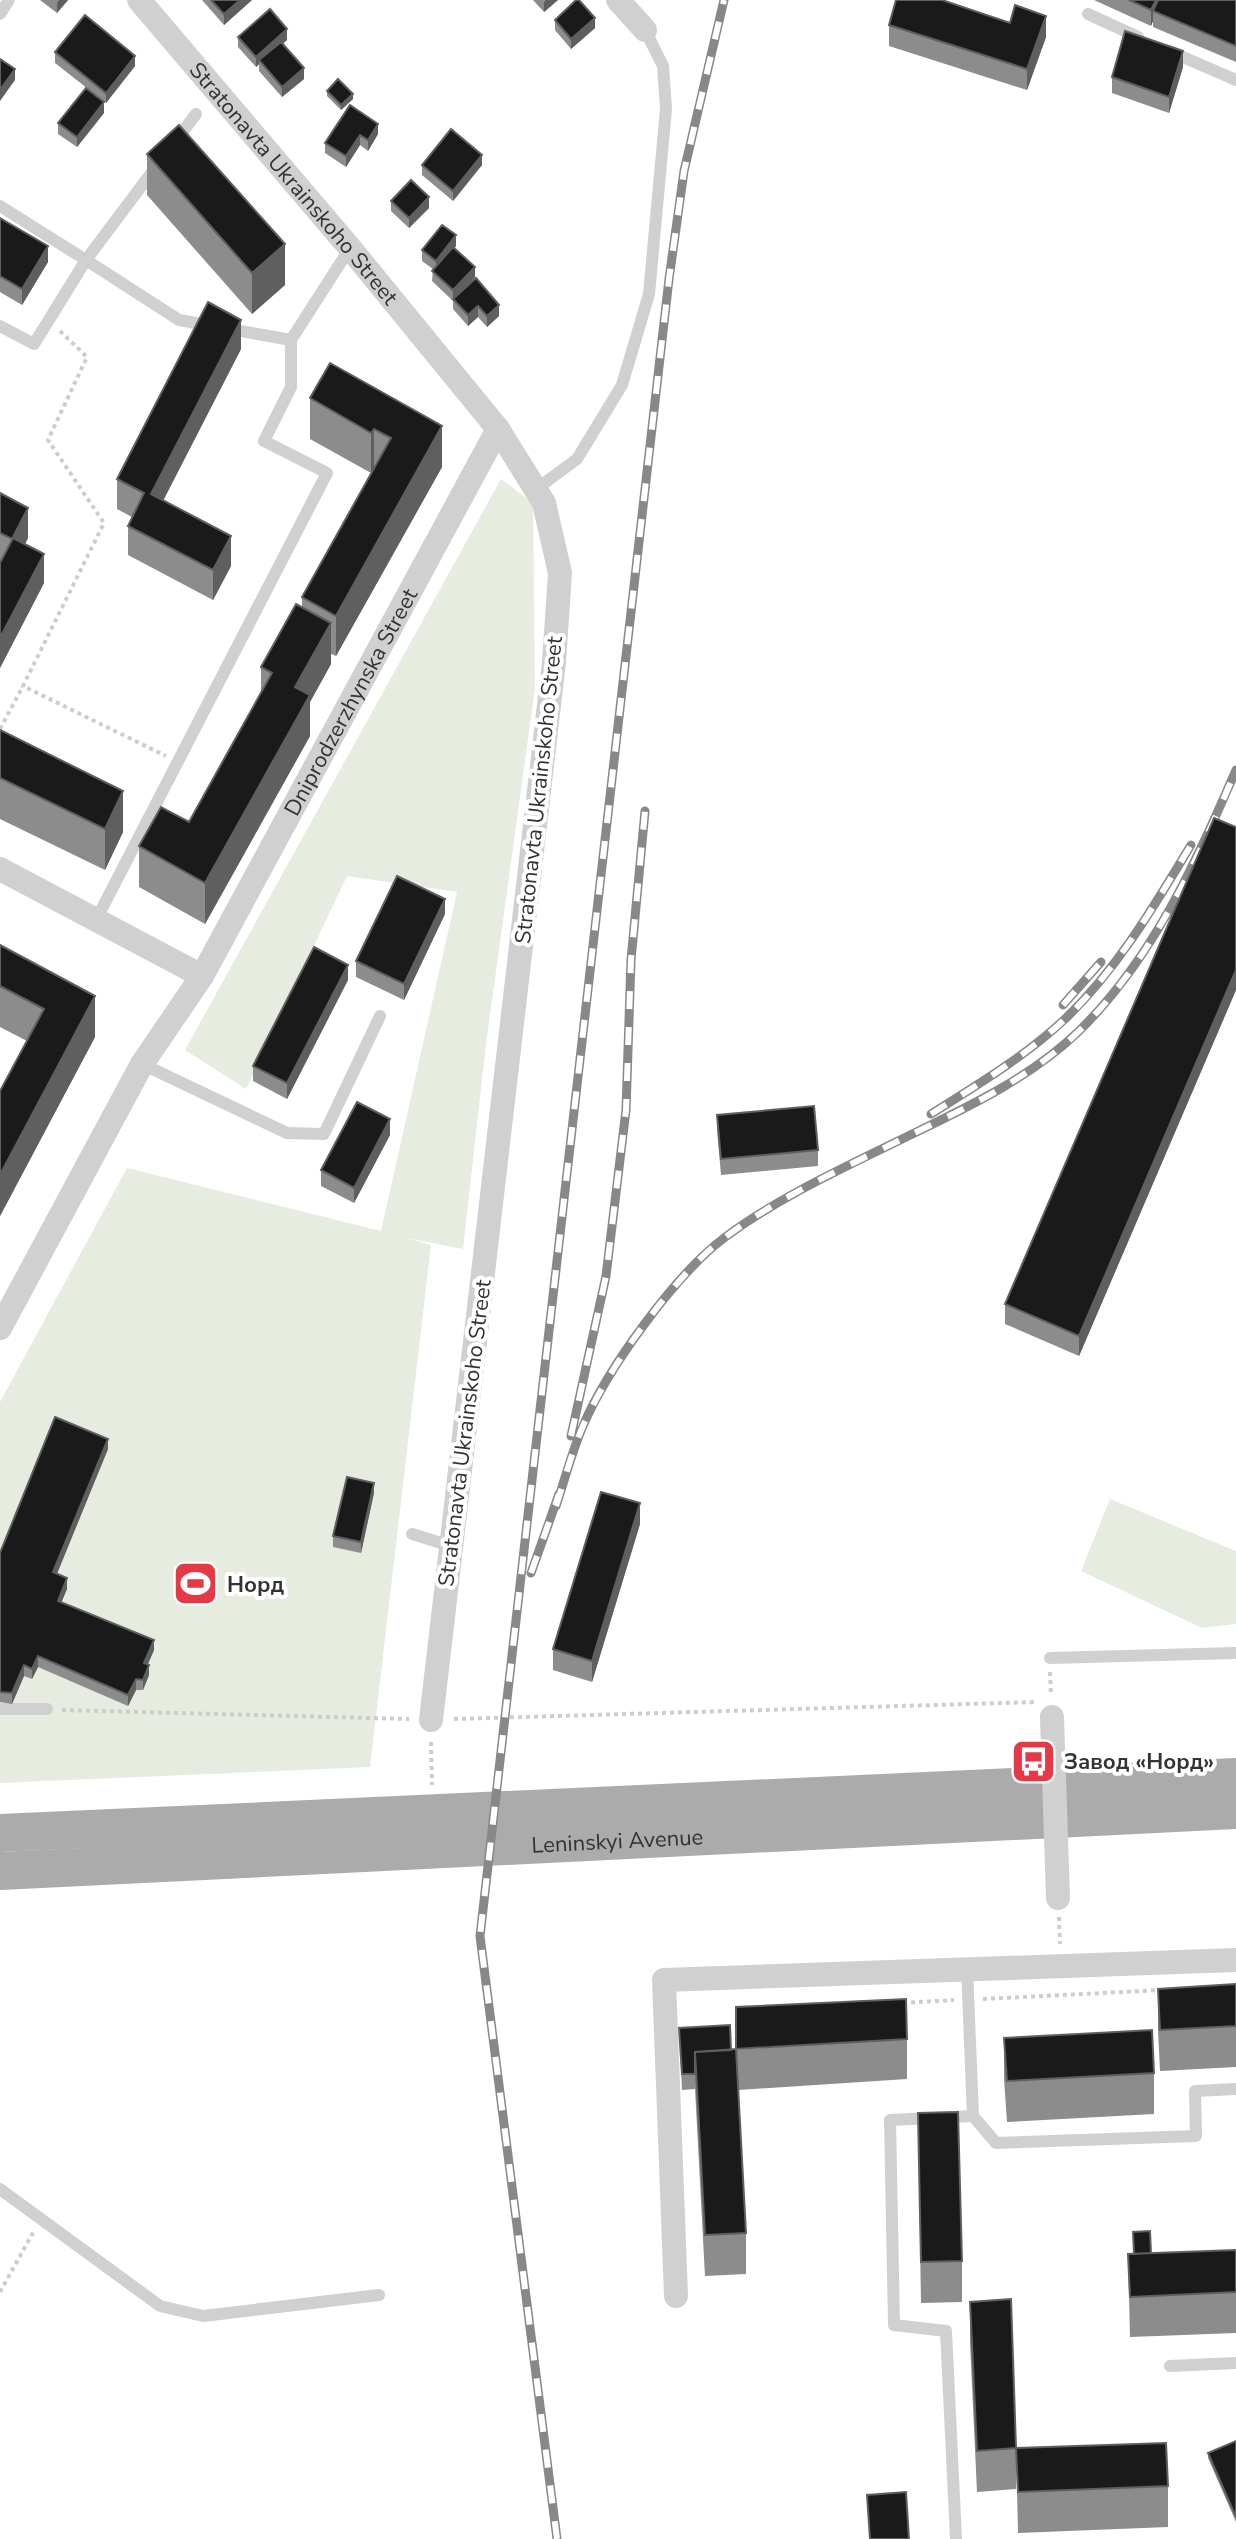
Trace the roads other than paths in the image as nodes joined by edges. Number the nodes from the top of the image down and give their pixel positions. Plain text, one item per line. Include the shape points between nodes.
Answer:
1 (9, 0) edge
2 (139, 0) edge
3 (618, 0) edge
4 (0, 14) edge
5 (1088, 14) dead end
6 (645, 30) joint
7 (1236, 80) edge
8 (196, 114) dead end
9 (168, 150) edge
10 (159, 162) edge
11 (0, 206) edge
12 (350, 248) junction
13 (86, 260) junction
14 (0, 326) edge
15 (291, 340) junction
16 (498, 429) junction
17 (535, 490) junction
18 (0, 869) edge
19 (96, 920) junction
20 (202, 976) junction
21 (380, 1016) dead end
22 (142, 1064) junction
23 (0, 1328) edge
24 (412, 1534) dead end
25 (451, 1546) junction
26 (1236, 1653) edge
27 (1050, 1658) road end
28 (0, 1709) edge
29 (47, 1709) road end
30 (1052, 1717) dead end
31 (431, 1720) road end
32 (1236, 1777) edge
33 (1236, 1810) edge
34 (0, 1833) edge
35 (0, 1871) edge
36 (1058, 1898) road end
37 (1236, 1960) edge
38 (967, 1968) junction
39 (1236, 2089) edge
40 (973, 2116) junction
41 (0, 2189) edge
42 (379, 2295) dead end
43 (676, 2296) dead end
44 (1236, 2363) edge
45 (1170, 2366) dead end
46 (956, 2539) edge

1 - 4 lane
2 - 12 street, Stratonavta Ukrainskoho Street
3 - 6 street
5 - 7 lane
6 - 17 lane via 663,66 666,109 649,294 622,385 577,459
8 - 9 lane
10 - 13 lane
11 - 13 lane
12 - 15 lane
12 - 16 street, Stratonavta Ukrainskoho Street
13 - 14 lane via 34,344
13 - 15 lane via 179,320
15 - 19 lane via 291,387 264,441 327,473
16 - 17 street, Stratonavta Ukrainskoho Street
16 - 20 street, Dniprodzerzhynska Street
17 - 25 street, Stratonavta Ukrainskoho Street via 544,503 560,573 554,662
18 - 19 street
19 - 20 street
20 - 22 street, Dniprodzerzhynska Street
21 - 22 lane via 324,1134 287,1133
22 - 23 street, Dniprodzerzhynska Street
24 - 25 lane
25 - 31 street, Stratonavta Ukrainskoho Street
26 - 27 lane
28 - 29 lane
30 - 36 street, bridge
32 - 34 main road, Leninskyi Avenue
33 - 35 main road, Leninskyi Avenue
37 - 38 street
38 - 40 lane
38 - 43 street via 664,1980
39 - 40 lane via 1195,2091 1196,2136 996,2143
40 - 46 lane via 890,2120 894,2325 946,2331
41 - 42 lane via 151,2300 203,2316
44 - 45 lane

